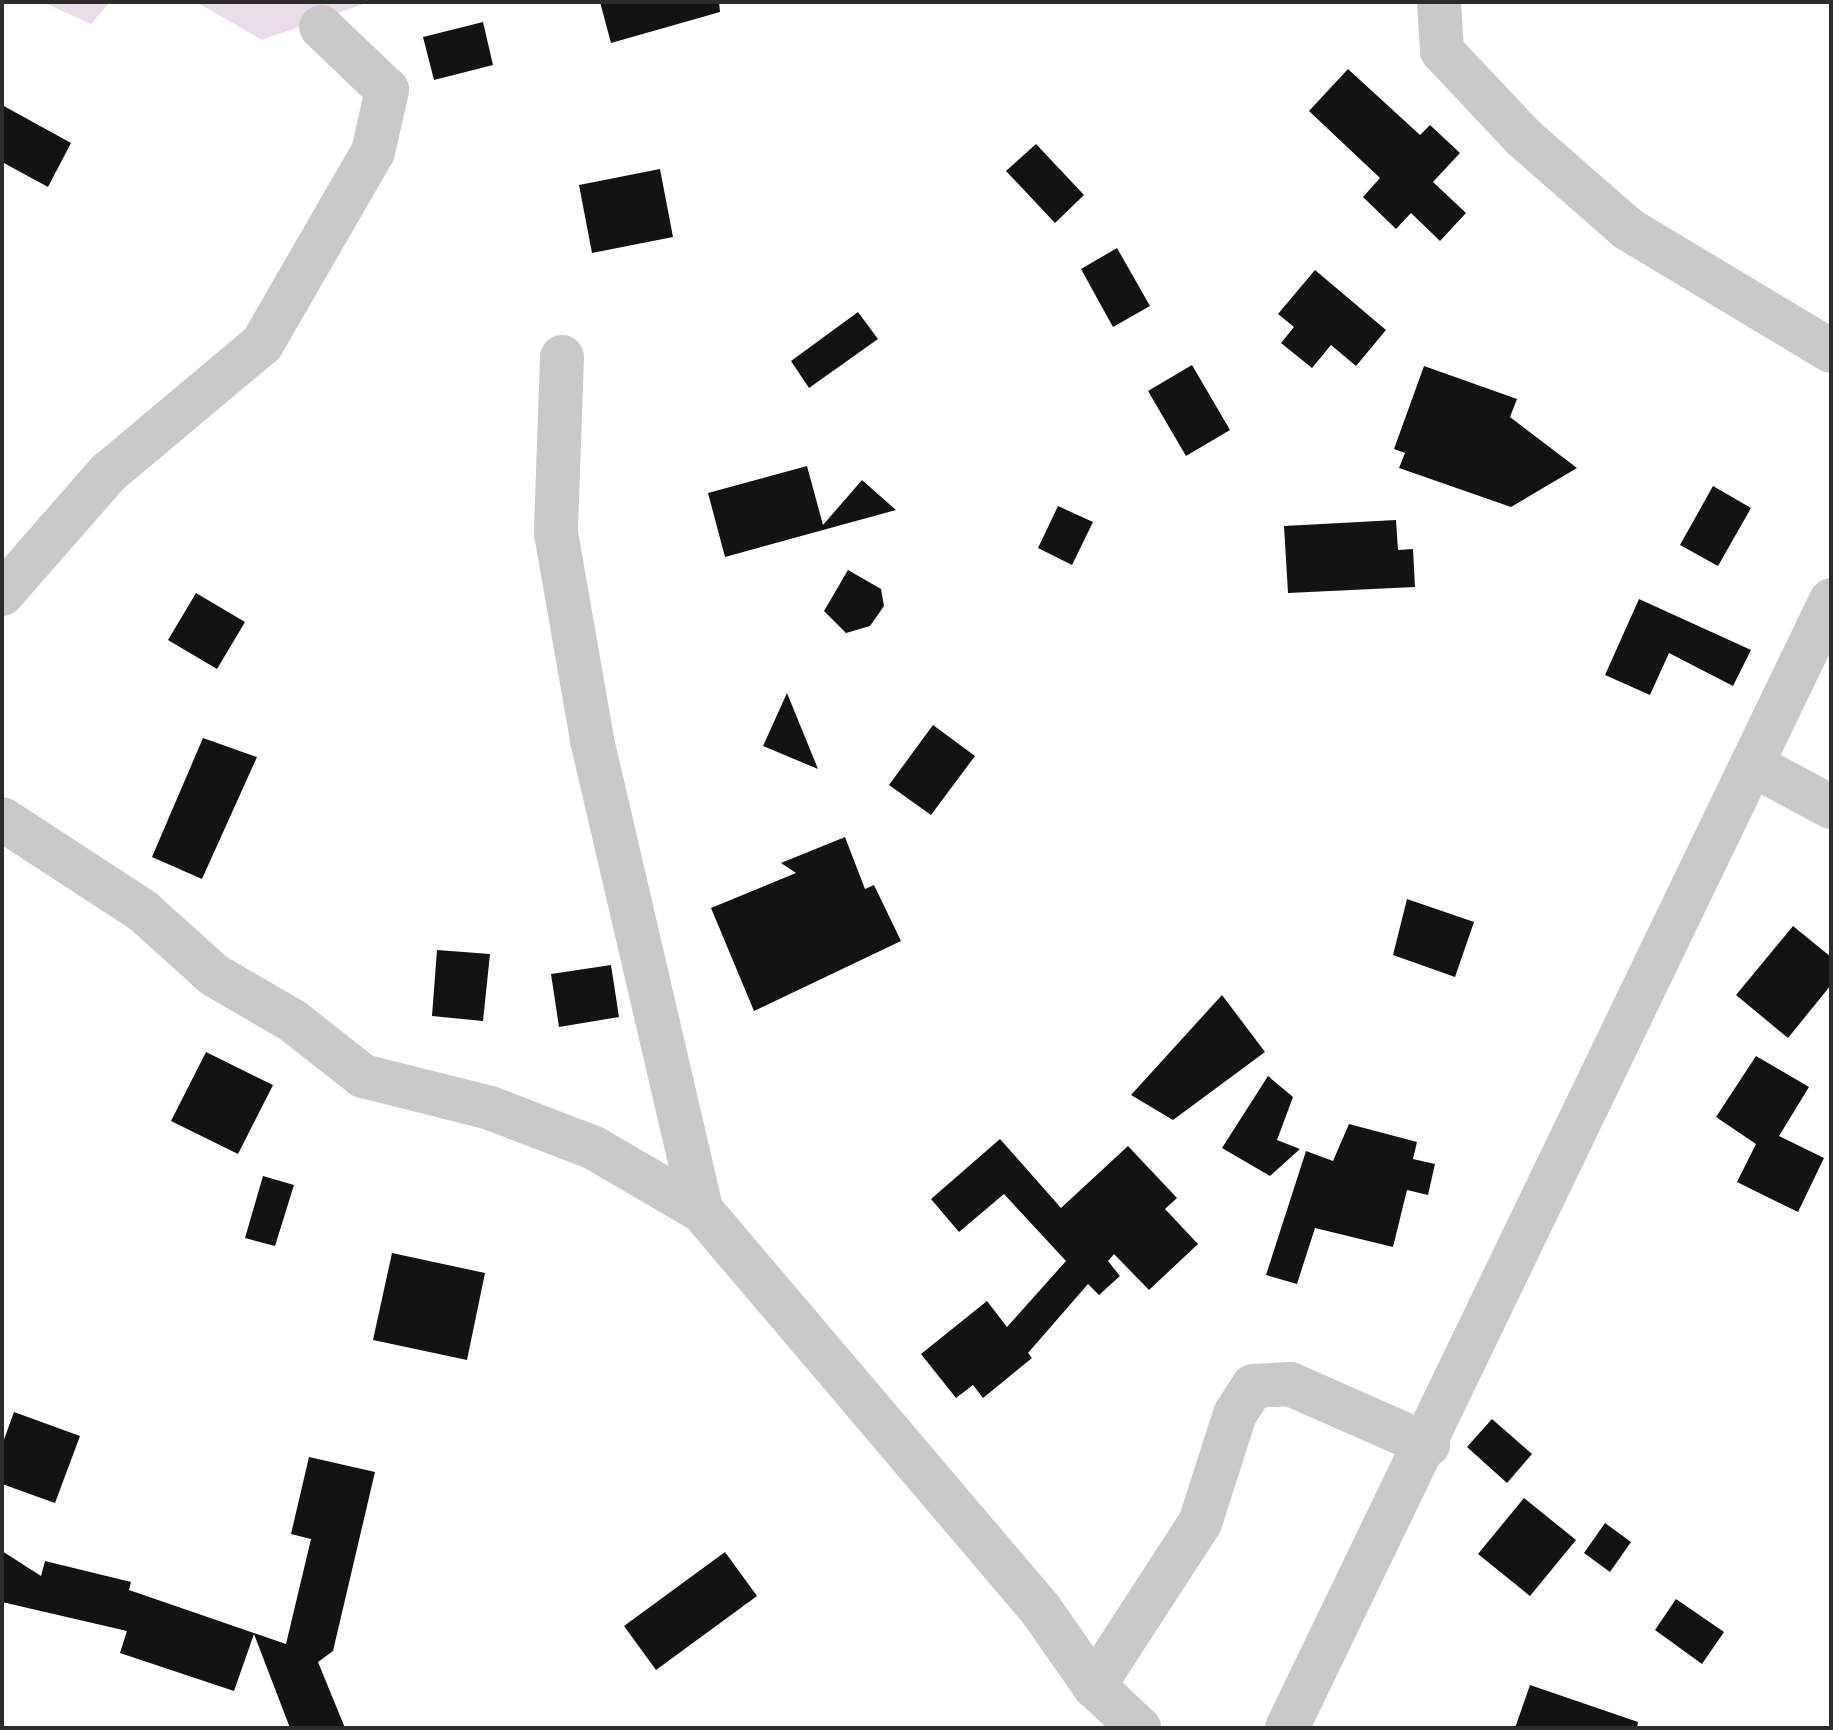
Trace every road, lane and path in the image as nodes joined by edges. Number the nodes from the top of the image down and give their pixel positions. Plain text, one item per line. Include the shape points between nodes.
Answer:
1 (1439, 2) edge
2 (321, 27) dead end
3 (1831, 351) edge
4 (562, 357) dead end
5 (2, 594) edge
6 (1831, 600) edge
7 (1753, 765) junction
8 (1831, 807) edge
9 (2, 819) edge
10 (702, 1211) junction
11 (1428, 1445) junction
12 (1094, 1686) junction
13 (1139, 1728) edge
14 (1287, 1728) edge

1 - 3 street via 1442,51 1535,148 1628,229
2 - 5 street via 387,90 373,152 262,344 108,473
4 - 10 street via 559,547 592,740
6 - 7 street
7 - 8 street
7 - 11 street
9 - 10 street via 143,911 214,975 293,1021 363,1076 490,1108 594,1148
10 - 12 street via 1041,1610
11 - 12 street via 1290,1384 1253,1386 1235,1414 1200,1523
11 - 14 street
12 - 13 street

